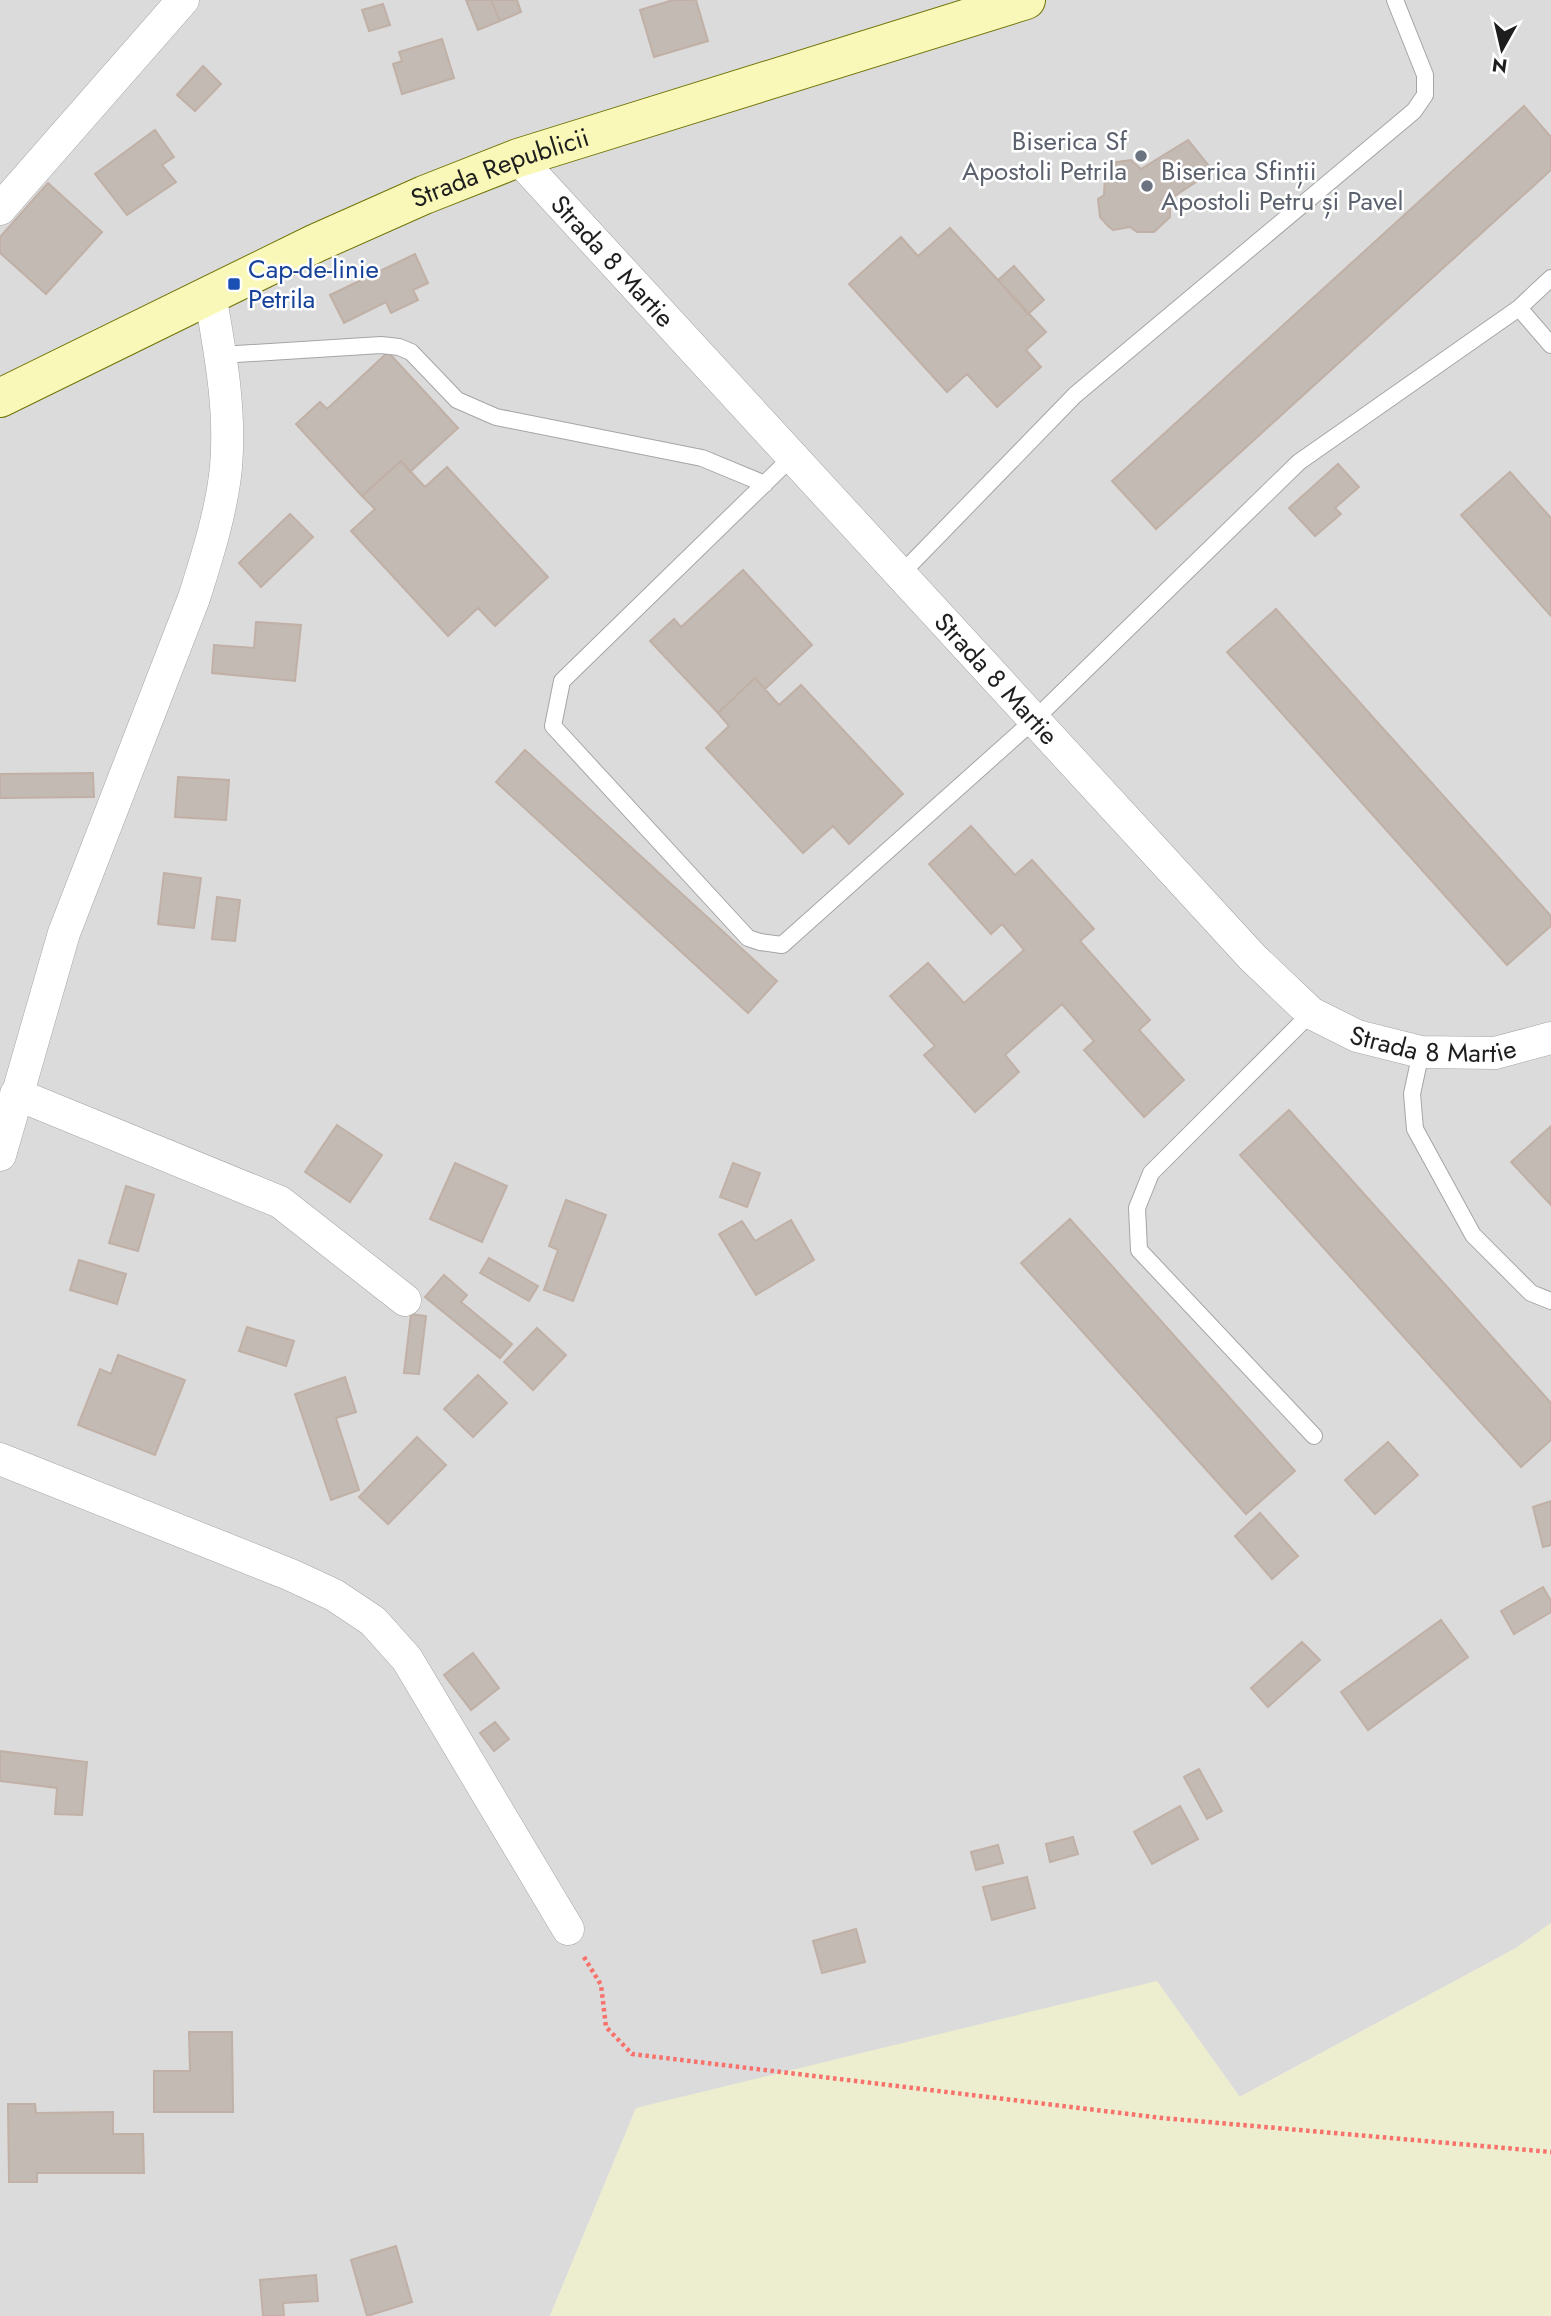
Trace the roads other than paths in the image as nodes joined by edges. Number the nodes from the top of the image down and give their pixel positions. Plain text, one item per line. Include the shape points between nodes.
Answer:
1 (183, 0) edge
2 (1026, 0) edge
3 (1395, 0) edge
4 (518, 158) junction
5 (0, 209) edge
6 (1551, 278) edge
7 (210, 294) junction
8 (1519, 307) junction
9 (1551, 345) edge
10 (221, 355) junction
11 (0, 398) edge
12 (792, 457) junction
13 (765, 484) junction
14 (901, 574) junction
15 (1034, 720) junction
16 (1311, 1013) junction
17 (1551, 1038) edge
18 (1421, 1052) junction
19 (16, 1094) junction
20 (0, 1155) edge
21 (405, 1300) dead end
22 (1551, 1301) edge
23 (1314, 1436) dead end
24 (0, 1459) edge
25 (568, 1929) road end

1 - 5 street
2 - 4 main road, Strada Republicii
3 - 14 lane via 1425,75 1425,94 1414,111 1076,395
4 - 7 main road, Strada Republicii via 424,195
4 - 12 street, Strada 8 Martie
6 - 8 lane
7 - 10 street
7 - 11 main road, Strada Republicii
8 - 9 lane
8 - 15 lane via 1299,462
10 - 13 lane via 382,345 399,348 411,352 457,400 496,417 702,458
10 - 19 street via 228,421 226,469 210,545 194,598 64,933
12 - 13 lane
12 - 14 street, Strada 8 Martie
13 - 15 lane via 562,681 553,726 748,938 782,944
14 - 15 street, Strada 8 Martie
15 - 16 street, Strada 8 Martie via 1253,958
16 - 18 street, Strada 8 Martie via 1357,1036
16 - 23 lane via 1151,1173 1137,1208 1139,1250
17 - 18 street, Strada 8 Martie via 1495,1053
18 - 22 lane via 1412,1094 1415,1129 1473,1234 1531,1293
19 - 20 street
19 - 21 street via 280,1202
24 - 25 street via 291,1575 334,1595 373,1621 407,1659

